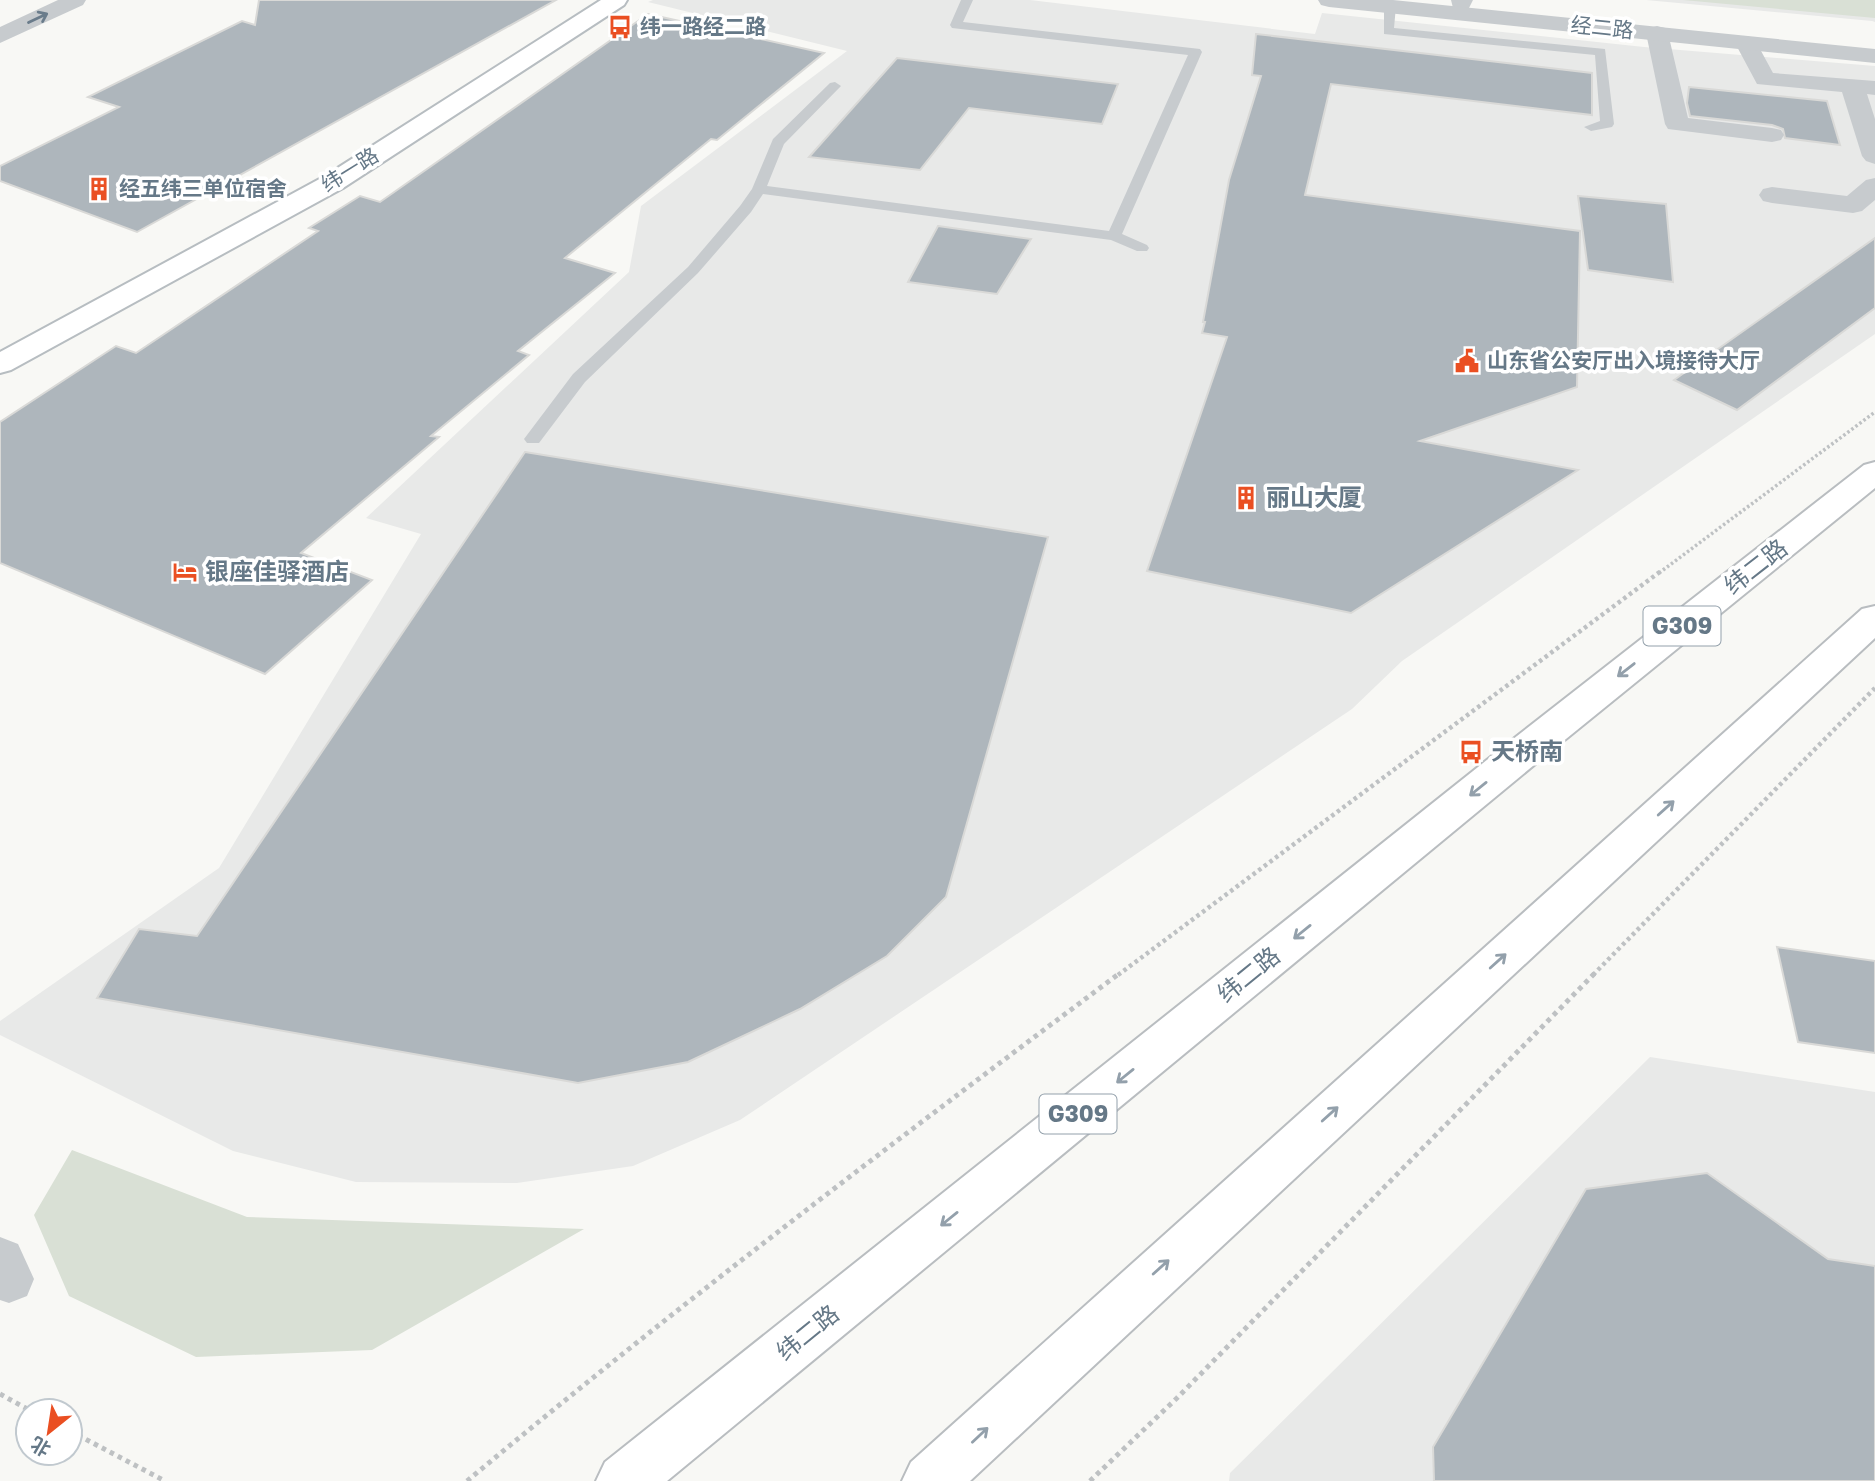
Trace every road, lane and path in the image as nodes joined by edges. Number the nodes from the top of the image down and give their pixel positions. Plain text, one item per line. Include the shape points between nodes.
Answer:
1 (75, 0) edge
2 (615, 0) edge
3 (967, 0) edge
4 (1329, 0) edge
5 (1429, 0) edge
6 (1462, 2) edge
7 (1390, 6) junction
8 (1657, 33) junction
9 (0, 36) edge
10 (1746, 43) junction
11 (1875, 44) edge
12 (1875, 56) edge
13 (835, 86) dead end
14 (1863, 87) edge
15 (1591, 127) dead end
16 (1772, 135) dead end
17 (1875, 156) edge
18 (1875, 186) edge
19 (760, 189) junction
20 (1772, 195) dead end
21 (1114, 236) junction
22 (1142, 248) dead end
23 (0, 364) edge
24 (1875, 412) edge
25 (533, 439) dead end
26 (1875, 472) edge
27 (1875, 618) edge
28 (1875, 688) edge
29 (84, 1438) edge
30 (165, 1481) edge
31 (467, 1481) edge
32 (624, 1481) edge
33 (930, 1481) edge
34 (1090, 1481) edge

9 -> 1 street
2 - 23 main road, 纬一路 via 334,182
3 - 21 lane via 956,25 1196,52
4 - 7 street, 经二路
5 - 6 street, 经二路
6 - 11 street, 经二路
7 - 8 street, 经二路
7 - 15 lane via 1388,31 1601,52 1607,124
8 - 10 street, 经二路
8 - 16 street via 1677,124
10 - 12 street, 经二路
10 - 14 street via 1765,79
13 - 19 lane via 778,142
14 - 17 street
18 - 20 street via 1853,205
19 - 21 lane
19 - 25 lane via 693,270 579,378
21 - 22 lane
24 - 31 path via 920,1122 576,1390
26 -> 32 main road, 纬二路 / G309
33 -> 27 main road
28 - 34 path
29 - 30 path

